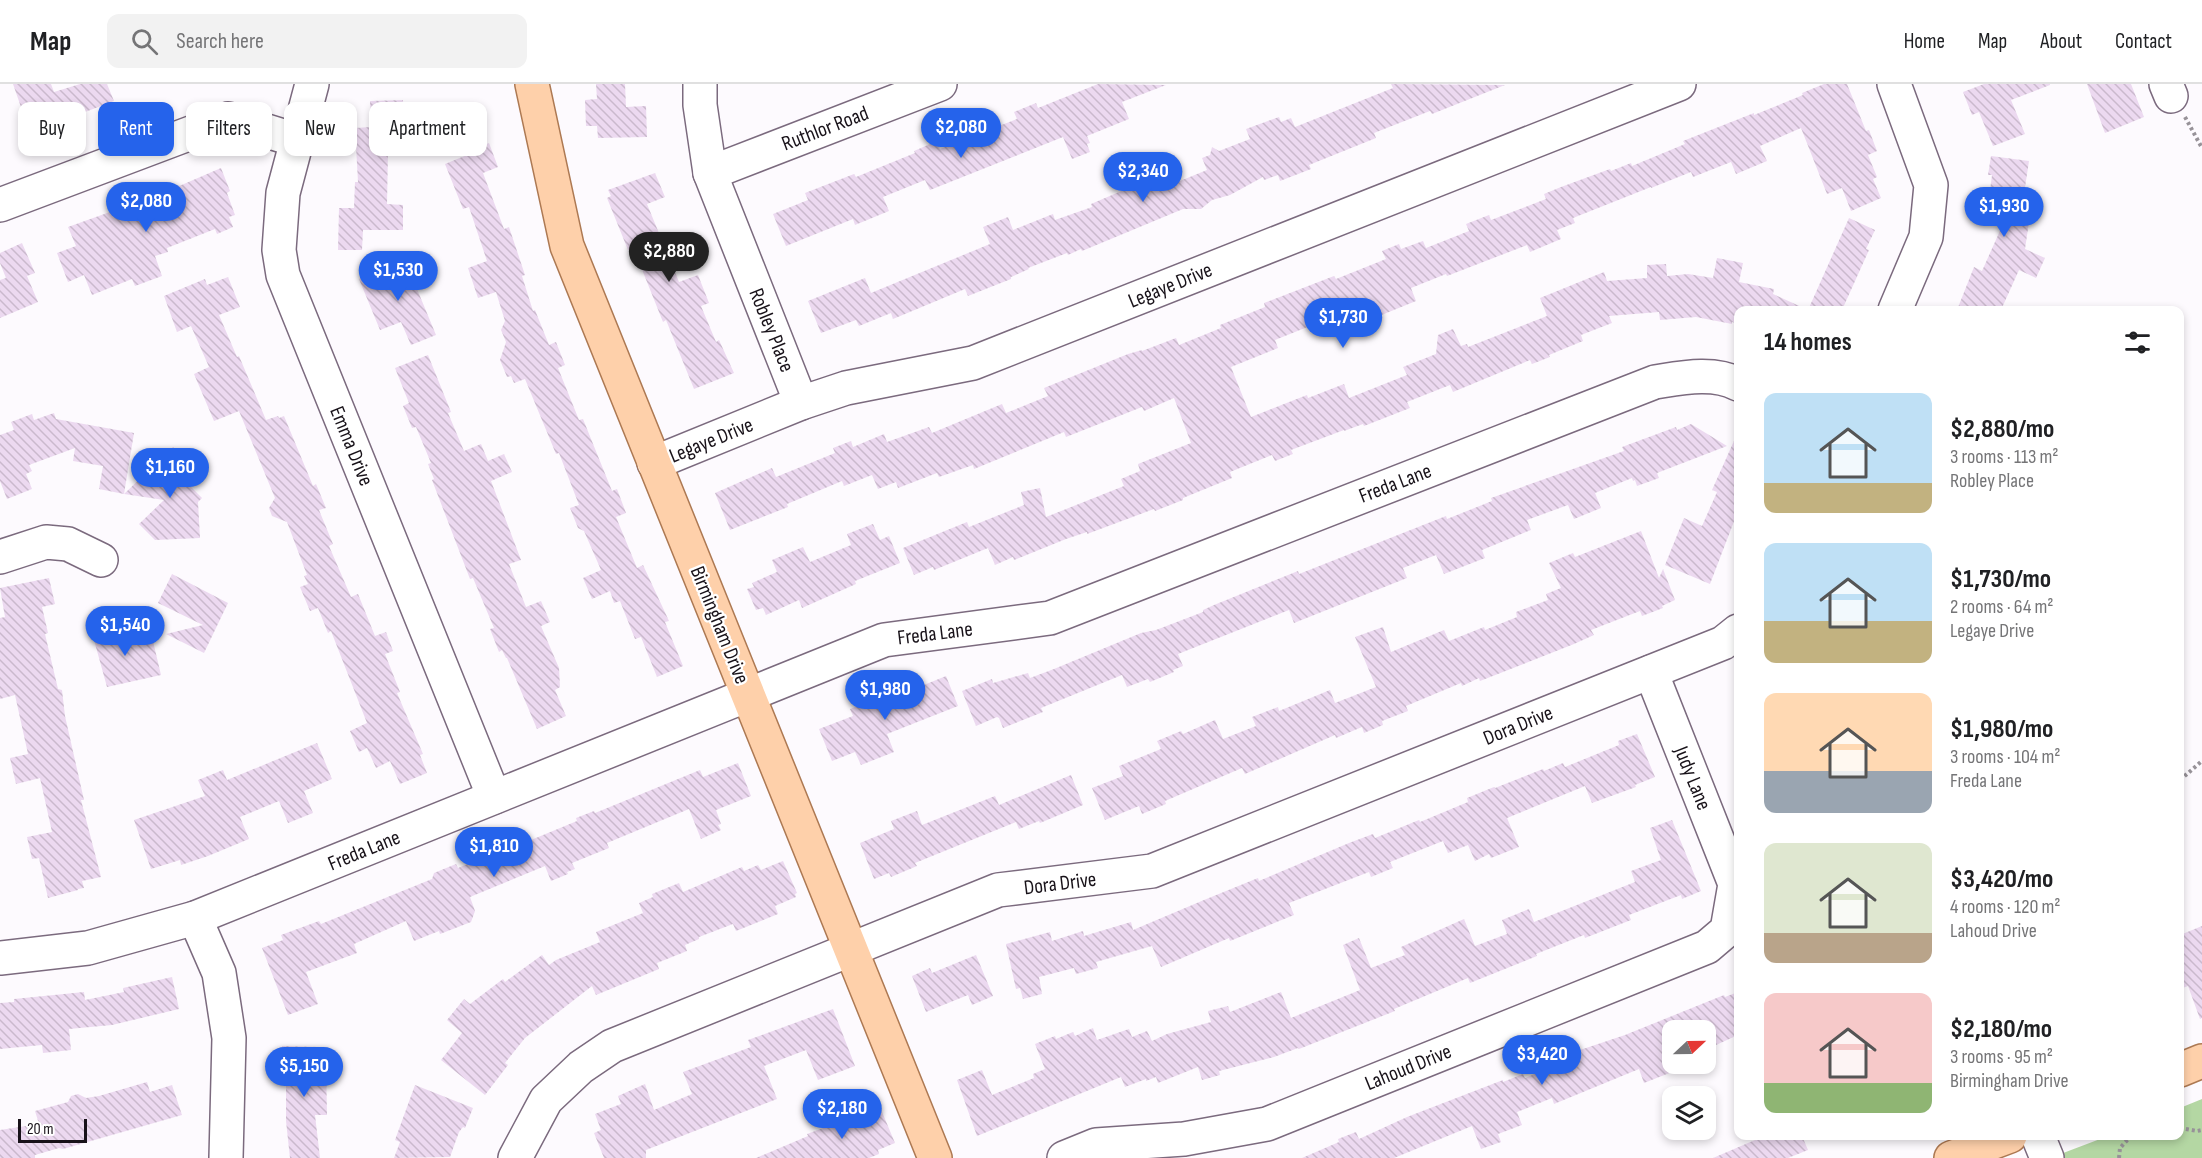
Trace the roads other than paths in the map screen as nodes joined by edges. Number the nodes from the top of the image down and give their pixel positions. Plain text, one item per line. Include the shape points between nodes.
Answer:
1 (312, 84) edge
2 (532, 84) edge
3 (700, 84) edge
4 (940, 84) edge
5 (1679, 84) edge
6 (1894, 84) edge
7 (308, 102) edge
8 (284, 137) edge
9 (294, 156) edge
10 (710, 173) junction
11 (0, 206) edge
12 (1897, 306) edge
13 (1734, 381) edge
14 (801, 403) junction
15 (654, 463) junction
16 (0, 557) edge
17 (101, 560) dead end
18 (1734, 634) edge
19 (1651, 672) junction
20 (748, 695) junction
21 (494, 797) junction
22 (1734, 881) edge
23 (1734, 890) edge
24 (195, 918) junction
25 (852, 950) junction
26 (1, 953) edge
27 (2202, 1062) edge
28 (2184, 1069) edge
29 (1999, 1140) edge
30 (2040, 1140) edge
31 (226, 1158) edge
32 (515, 1158) edge
33 (935, 1158) edge
34 (1064, 1158) edge
35 (1951, 1158) edge
36 (2047, 1158) edge

1 - 7 street, Emma Drive
2 - 15 main road, Birmingham Drive via 567,246
3 - 10 street, Robley Place
4 - 10 street, Ruthlor Road
5 - 14 street, Legaye Drive via 973,363 846,388
6 - 12 street via 1931,185 1926,237
8 - 11 street via 228,119
9 - 21 street, Emma Drive via 283,193 279,250 283,275
10 - 14 street, Robley Place
13 - 20 street, Freda Lane via 1695,376 1655,382 1050,618 884,640
14 - 15 street, Legaye Drive
15 - 20 main road, Birmingham Drive
16 - 17 street via 46,542 68,544
18 - 19 street, Dora Drive via 1724,643
19 - 22 street, Judy Lane
19 - 25 street, Dora Drive via 1152,871 998,890
20 - 21 street, Freda Lane
20 - 25 main road, Birmingham Drive
21 - 24 street, Freda Lane
23 - 34 street, Lahoud Drive via 1727,930 1707,947 1267,1124 1184,1139 1096,1145
24 - 26 street, Freda Lane via 88,948
24 - 31 street via 219,973 229,1038
25 - 32 street, Dora Drive via 612,1046 581,1067 546,1100
25 - 33 main road, Birmingham Drive
27 - 28 main road
29 - 35 main road
30 - 36 street

